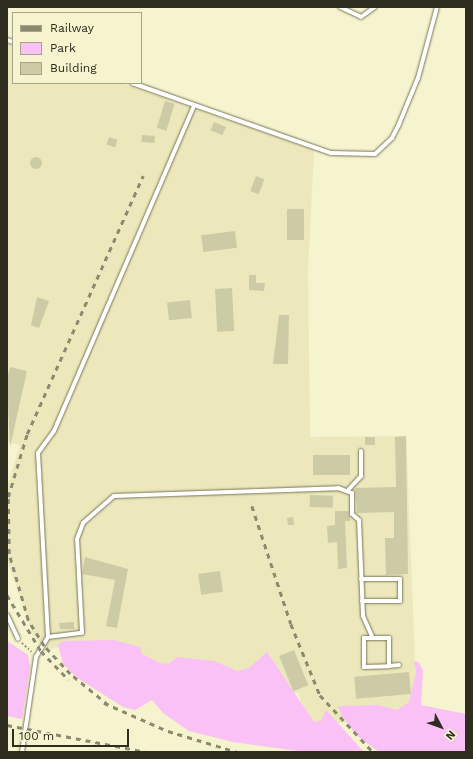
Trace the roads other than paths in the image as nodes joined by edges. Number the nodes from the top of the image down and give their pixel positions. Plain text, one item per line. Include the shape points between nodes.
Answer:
1 (340, 7) edge
2 (375, 7) edge
3 (437, 7) edge
4 (135, 84) edge
5 (194, 106) junction
6 (362, 452) dead end
7 (349, 489) junction
8 (361, 579) junction
9 (362, 601) junction
10 (7, 616) edge
11 (48, 637) junction
12 (373, 638) junction
13 (18, 639) dead end
14 (399, 665) dead end
15 (389, 666) junction
16 (22, 752) edge

1 - 2 lane via 361,17
3 - 5 lane via 418,78 399,124 392,138 375,154 331,153
4 - 5 lane
5 - 11 lane via 54,431 38,453
6 - 7 lane via 361,476
7 - 8 lane via 352,514 359,520
7 - 11 lane via 114,496 83,523 77,539 82,633
8 - 9 lane
8 - 9 lane via 400,579 400,601
9 - 12 lane via 363,616
10 - 13 lane
11 - 16 lane via 36,657
12 - 15 lane via 389,638
12 - 15 lane via 364,638 364,668
14 - 15 lane

